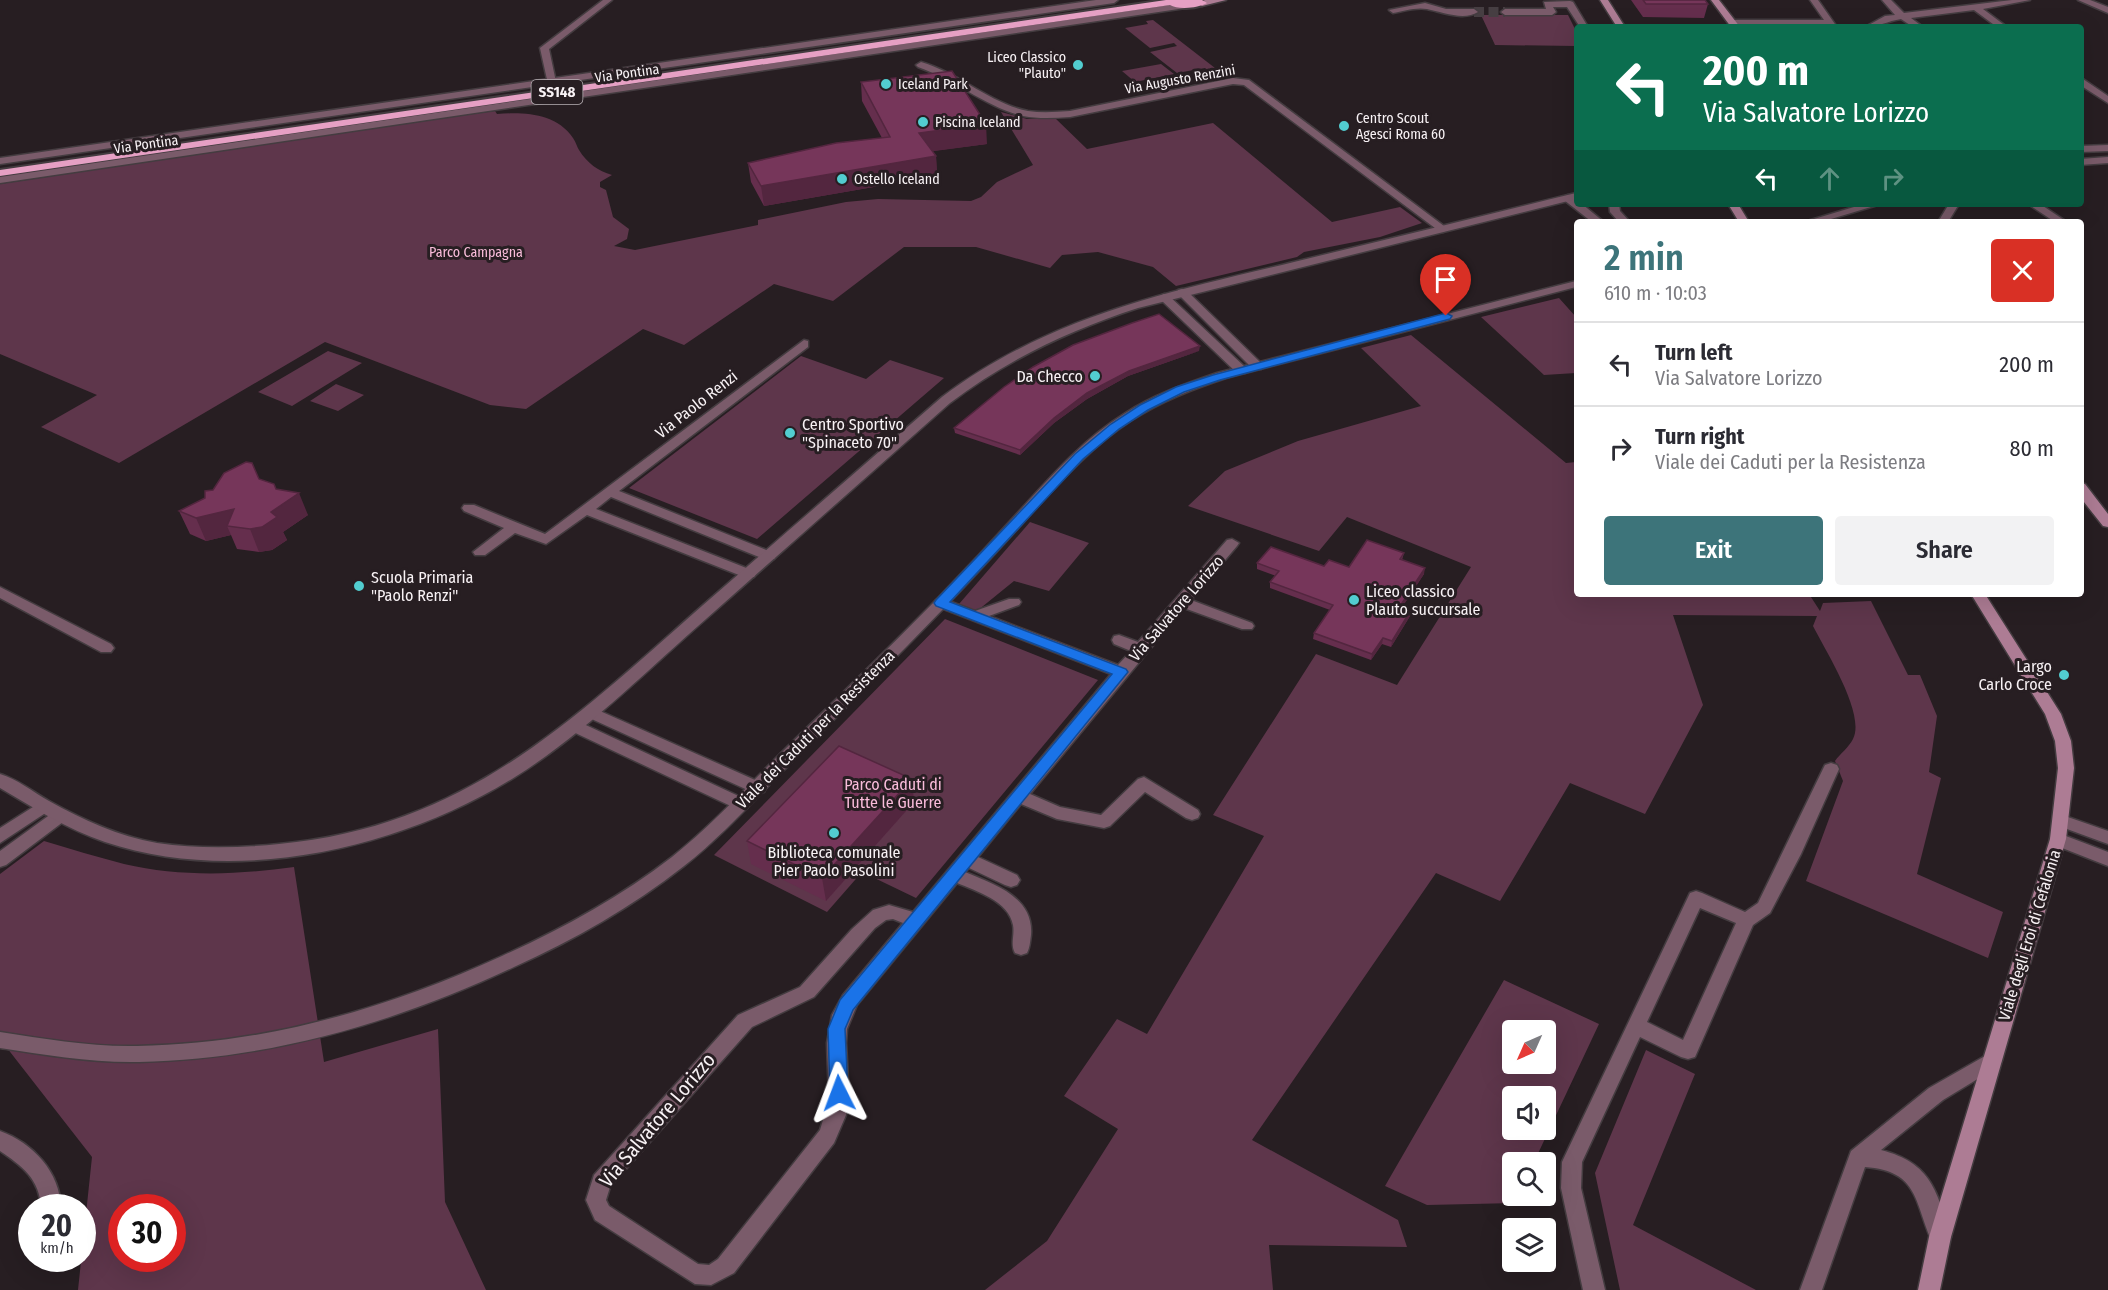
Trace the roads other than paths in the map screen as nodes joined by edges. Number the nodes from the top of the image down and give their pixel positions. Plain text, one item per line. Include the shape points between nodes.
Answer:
1 (608, 0) edge
2 (1150, 0) edge
3 (1185, 0) edge
4 (1222, 0) edge
5 (1604, 0) edge
6 (1715, 0) edge
7 (1814, 0) edge
8 (1886, 0) edge
9 (1952, 0) edge
10 (2026, 0) edge
11 (2082, 0) edge
12 (1202, 3) junction
13 (1112, 6) edge
14 (1976, 8) junction
15 (1393, 10) dead end
16 (1961, 10) junction
17 (2108, 10) edge
18 (1474, 12) tunnel mouth
19 (1505, 12) tunnel mouth
20 (1902, 16) junction
21 (1582, 24) edge
22 (1620, 24) edge
23 (1733, 24) edge
24 (1831, 24) edge
25 (1875, 24) edge
26 (1914, 24) edge
27 (1999, 24) edge
28 (921, 65) dead end
29 (551, 82) junction
30 (2084, 83) edge
31 (2084, 84) edge
32 (2108, 84) edge
33 (2108, 100) edge
34 (2084, 147) edge
35 (2108, 148) edge
36 (2108, 160) edge
37 (0, 161) edge
38 (2084, 162) edge
39 (0, 168) edge
40 (0, 173) edge
41 (0, 180) edge
42 (1572, 197) edge
43 (1583, 207) edge
44 (1865, 207) edge
45 (2038, 207) edge
46 (1596, 219) edge
47 (1820, 219) edge
48 (2057, 219) edge
49 (1443, 229) junction
50 (1574, 285) edge
51 (1182, 292) junction
52 (1164, 297) junction
53 (804, 344) dead end
54 (1257, 366) junction
55 (1241, 370) junction
56 (609, 492) junction
57 (2084, 492) edge
58 (469, 508) dead end
59 (586, 510) junction
60 (2108, 523) edge
61 (514, 527) junction
62 (1232, 543) dead end
63 (480, 552) dead end
64 (769, 556) junction
65 (749, 574) junction
66 (0, 592) edge
67 (1980, 597) edge
68 (1014, 602) dead end
69 (1181, 602) junction
70 (941, 603) junction
71 (975, 616) junction
72 (1247, 626) dead end
73 (1119, 640) dead end
74 (106, 648) dead end
75 (1141, 649) junction
76 (1121, 672) junction
77 (591, 712) junction
78 (574, 726) junction
79 (1831, 769) dead end
80 (0, 780) edge
81 (758, 788) junction
82 (1019, 796) junction
83 (741, 804) junction
84 (44, 806) junction
85 (1192, 814) dead end
86 (61, 815) junction
87 (2060, 830) junction
88 (0, 837) edge
89 (2108, 838) edge
90 (967, 859) junction
91 (2108, 859) edge
92 (0, 860) edge
93 (954, 875) junction
94 (1011, 880) dead end
95 (1746, 920) junction
96 (915, 921) junction
97 (1021, 948) dead end
98 (1635, 1025) junction
99 (0, 1040) edge
100 (1992, 1060) junction
101 (0, 1140) edge
102 (1858, 1157) junction
103 (50, 1194) edge
104 (1940, 1237) junction
105 (1594, 1290) edge
106 (1811, 1290) edge
107 (1929, 1290) edge

1 - 29 street via 544,48
2 - 13 highway, SS148
3 - 13 highway, SS148
4 - 12 main road, Via Pontina
5 - 22 main road
6 - 23 main road
7 - 24 street
8 - 20 street
9 - 16 street
10 - 14 street
11 - 17 street
12 - 13 highway
12 - 41 street, Via Pontina
13 - 29 street, Via Pontina
13 - 39 highway, Via Pontina / SS148
13 - 40 highway, Via Pontina / SS148
14 - 16 street
14 - 27 street
15 - 18 street via 1425,6 1446,12
16 - 20 street
19 - 21 street via 1552,12 1547,4 1570,4
20 - 25 street
20 - 26 street
28 - 49 street, Via Augusto Renzini via 1010,110 1038,116 1070,114 1233,81 1246,82
29 - 37 street, Via Pontina
30 - 32 street
31 - 33 street
34 - 35 street
36 - 38 street
42 - 49 street
43 - 46 street
44 - 47 street
45 - 48 street
49 - 51 street
50 - 54 street, Viale dei Caduti per la Resistenza
51 - 52 street
51 - 54 street
52 - 55 street
52 - 64 street via 1066,328 985,371 931,412
53 - 56 street, Via Paolo Renzi
54 - 55 street, Viale dei Caduti per la Resistenza
55 - 70 street, Viale dei Caduti per la Resistenza via 1165,396 1109,431 1061,475
56 - 59 street, Via Paolo Renzi
56 - 64 street
57 - 60 main road
58 - 61 street, Via Paolo Renzi
59 - 61 street, Via Paolo Renzi via 546,540
59 - 65 street
61 - 63 street
62 - 69 street, Via Salvatore Lorizzo
64 - 65 street
65 - 77 street
66 - 74 street
67 - 87 main road, Viale degli Eroi di Cefalonia via 2053,714 2063,741 2066,768
68 - 71 street
69 - 72 street
69 - 75 street, Via Salvatore Lorizzo
70 - 71 street, Via Salvatore Lorizzo
70 - 81 street, Viale dei Caduti per la Resistenza
71 - 76 street, Via Salvatore Lorizzo
73 - 75 street
75 - 76 street, Via Salvatore Lorizzo
76 - 82 street, Via Salvatore Lorizzo
77 - 78 street
77 - 81 street
78 - 83 street
78 - 86 street via 519,767 468,798 382,832 324,845 239,853 165,851 110,838
79 - 95 street via 1764,908
80 - 84 street
81 - 83 street, Viale dei Caduti per la Resistenza
82 - 85 street via 1058,813 1104,822 1144,783
82 - 90 street, Via Salvatore Lorizzo
83 - 99 street, Viale dei Caduti per la Resistenza via 670,867 562,936 428,998 328,1030 239,1048 170,1053 102,1054
84 - 86 street
84 - 88 street
86 - 92 street
87 - 89 street
87 - 91 street
87 - 100 main road, Viale degli Eroi di Cefalonia
90 - 93 street, Via Salvatore Lorizzo
90 - 94 street
93 - 96 street, Via Salvatore Lorizzo
93 - 97 street via 1014,906 1022,924
95 - 98 street via 1696,898
95 - 98 street via 1688,1051
96 - 96 street, Via Salvatore Lorizzo via 850,1000 838,1022 839,1093 833,1123 726,1266 711,1275 699,1275 602,1213 596,1200 601,1182 745,1021 759,1011 807,993 867,925 882,914 896,913
98 - 105 street via 1572,1162 1571,1188
100 - 102 street via 1936,1094
100 - 104 main road, Viale degli Eroi di Cefalonia
101 - 103 street via 34,1163 44,1174
102 - 104 street via 1900,1165 1920,1180
102 - 106 street
104 - 107 main road, Viale degli Eroi di Cefalonia

